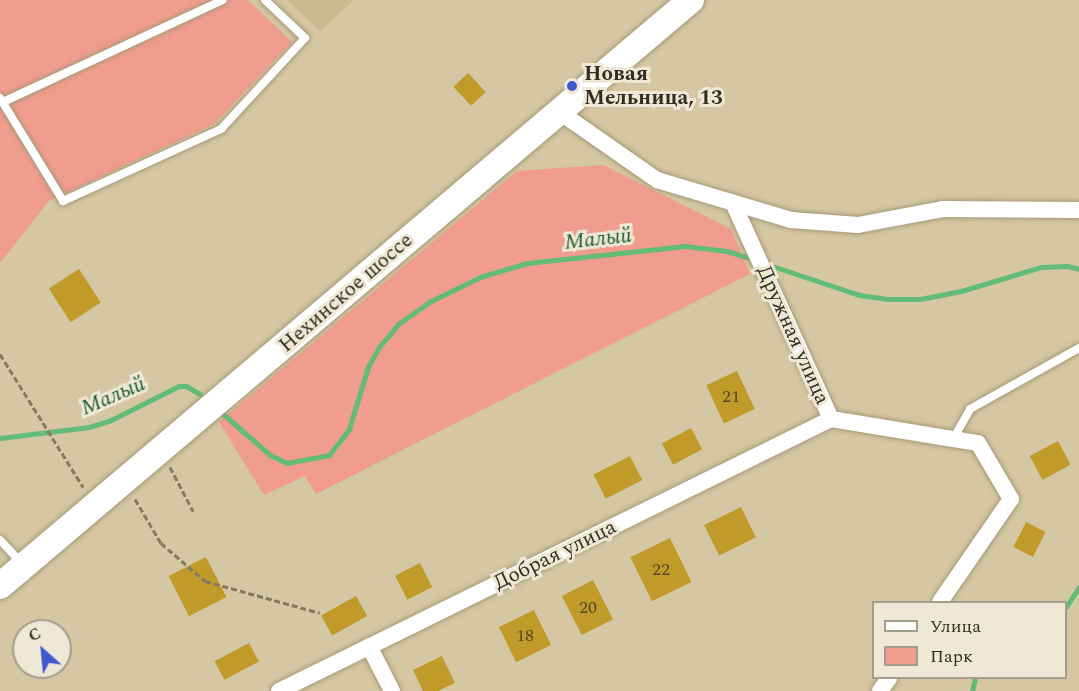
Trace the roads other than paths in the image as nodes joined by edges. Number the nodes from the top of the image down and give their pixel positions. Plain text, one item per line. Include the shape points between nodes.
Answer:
1 (223, 0) edge
2 (265, 0) edge
3 (691, 0) edge
4 (1, 100) edge
5 (558, 111) junction
6 (734, 205) junction
7 (1079, 210) edge
8 (1079, 348) edge
9 (831, 419) junction
10 (953, 439) junction
11 (0, 540) edge
12 (23, 566) junction
13 (0, 586) edge
14 (941, 601) edge
15 (369, 646) junction
16 (279, 691) edge
17 (392, 691) edge

1 - 4 lane
2 - 4 lane via 305,38 221,129 63,201
3 - 5 main road, Нехинское шоссе
5 - 6 street via 657,180
5 - 12 main road, Нехинское шоссе
6 - 7 street via 791,220 858,225 943,209
6 - 9 street, Дружная улица
8 - 10 lane via 970,409
9 - 10 street, Дружная улица
9 - 15 street, Добрая улица
10 - 14 street, Дружная улица via 978,443 1011,499
11 - 12 lane
12 - 13 main road, Нехинское шоссе
15 - 16 street, Добрая улица
15 - 17 street

